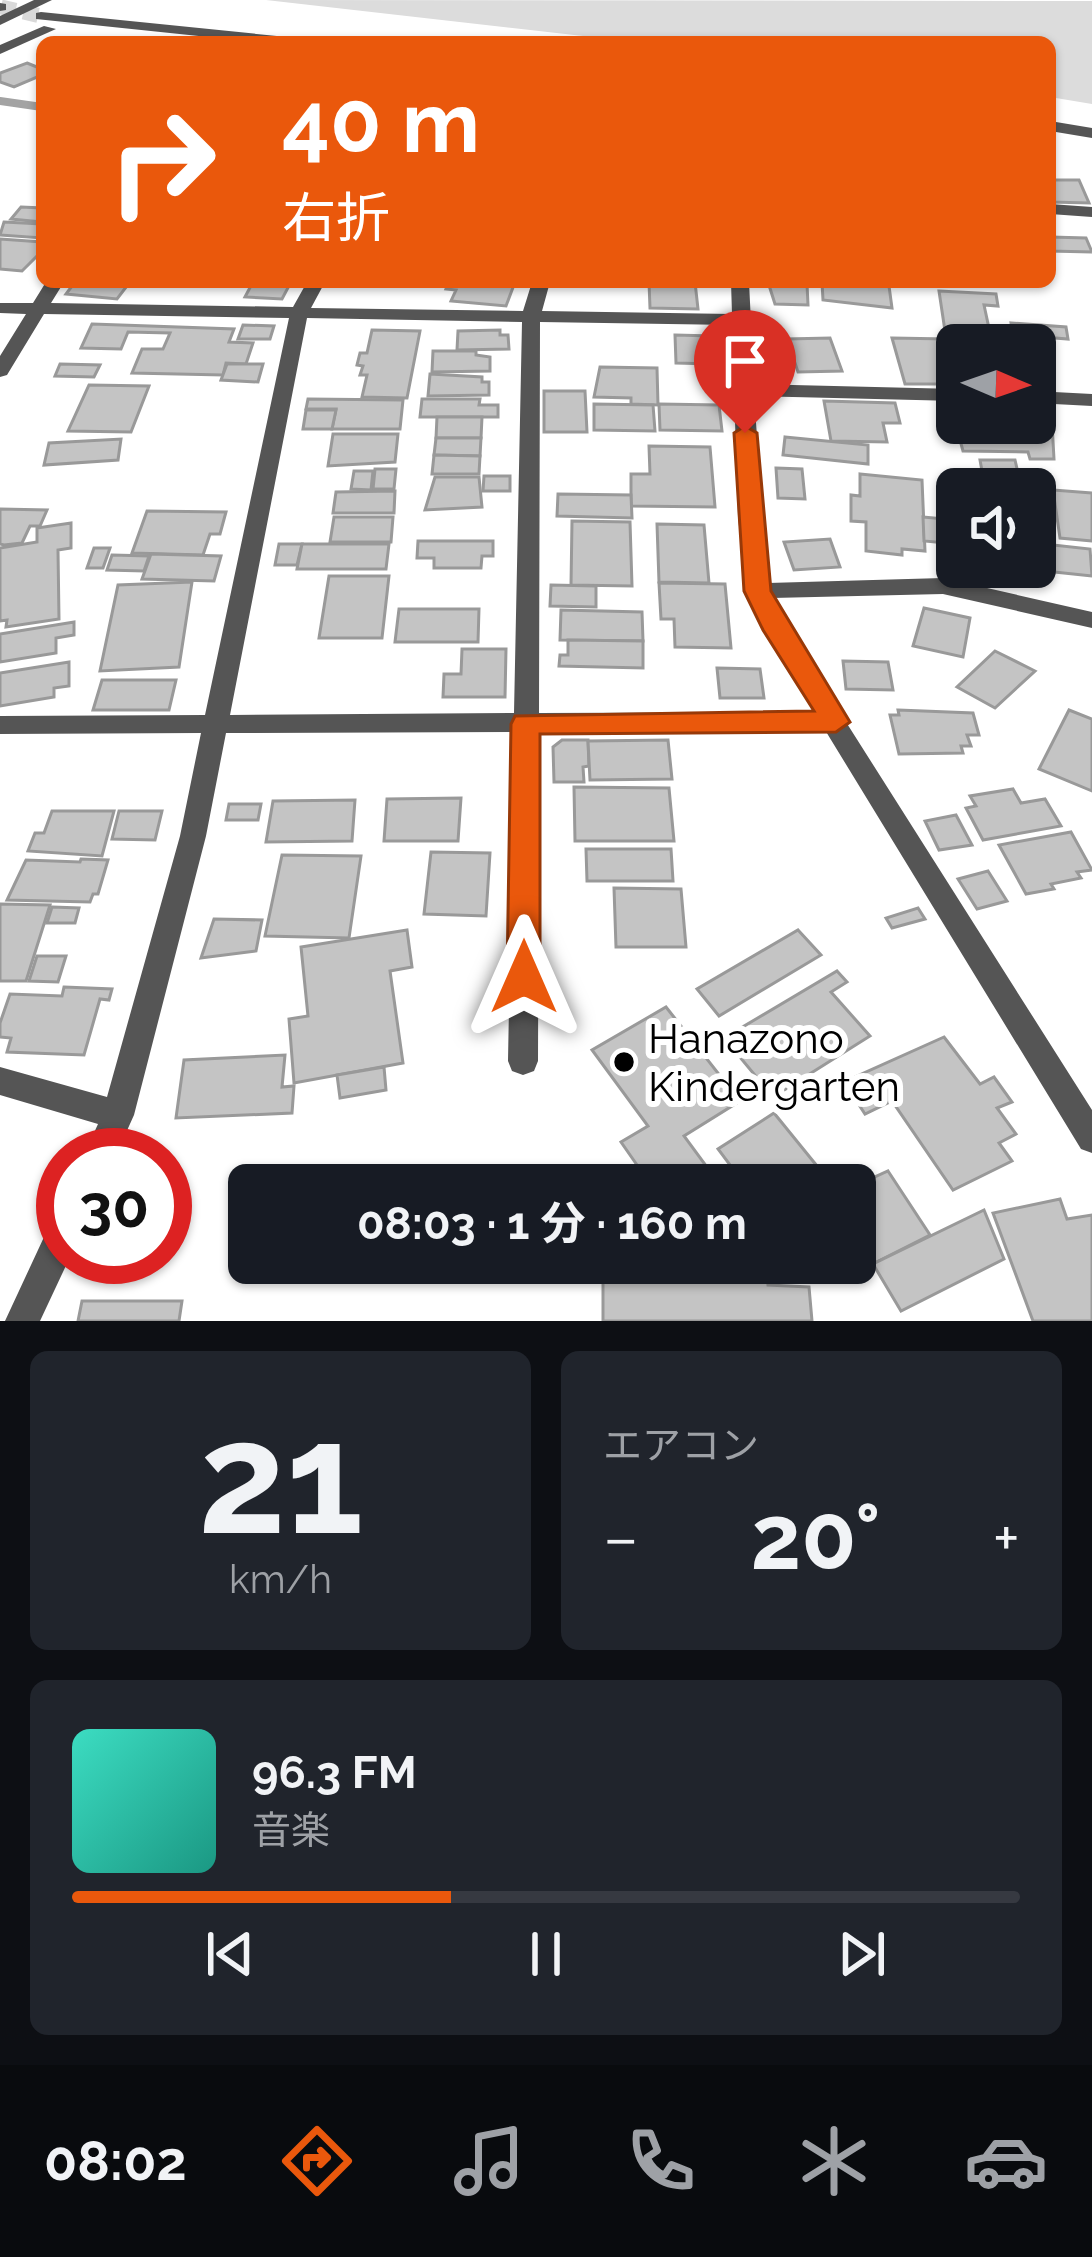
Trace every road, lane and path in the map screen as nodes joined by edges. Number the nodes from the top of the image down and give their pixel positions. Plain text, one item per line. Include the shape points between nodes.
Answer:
1 (49, 16) edge
2 (0, 21) edge
3 (124, 36) edge
4 (240, 36) edge
5 (0, 50) edge
6 (1056, 127) edge
7 (1092, 133) edge
8 (1056, 140) edge
9 (1092, 145) edge
10 (1056, 209) edge
11 (1092, 212) edge
12 (51, 288) edge
13 (313, 288) edge
14 (539, 288) edge
15 (740, 288) edge
16 (0, 308) edge
17 (35, 309) junction
18 (299, 313) junction
19 (531, 316) junction
20 (742, 320) junction
21 (0, 371) edge
22 (743, 390) junction
23 (936, 395) edge
24 (1056, 398) edge
25 (1092, 400) edge
26 (758, 591) junction
27 (1092, 620) edge
28 (836, 722) junction
29 (525, 724) junction
30 (0, 725) edge
31 (212, 727) junction
32 (523, 1061) dead end
33 (0, 1081) edge
34 (118, 1115) junction
35 (112, 1128) edge
36 (1092, 1138) edge
37 (39, 1284) edge
38 (22, 1321) edge

1 - 2 street
1 - 3 street
1 - 4 street
1 - 5 street
6 - 7 street
8 - 9 street
10 - 11 street
12 - 17 street
13 - 18 street
14 - 19 street
15 - 20 street
16 - 17 street
17 - 18 street
17 - 21 street
18 - 19 street
18 - 31 street
19 - 20 street
19 - 29 street
20 - 22 street
22 - 23 street
22 - 26 street
24 - 25 street
26 - 27 street via 943,586
26 - 28 street
28 - 29 street
28 - 36 street
29 - 31 street
29 - 32 street
30 - 31 street
31 - 34 street via 193,836
33 - 34 street
34 - 35 street
37 - 38 street

